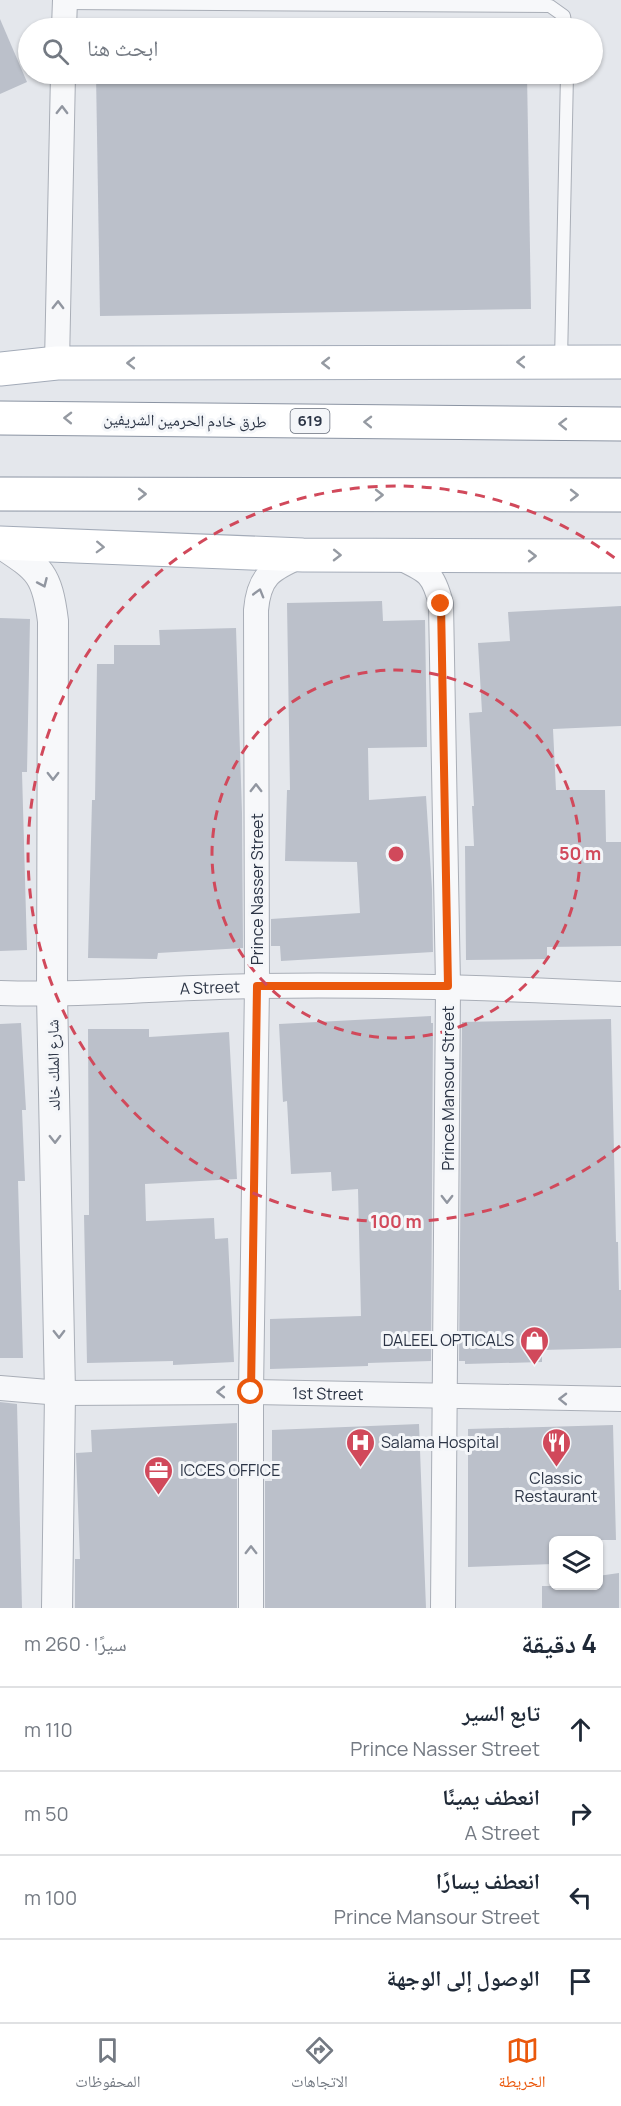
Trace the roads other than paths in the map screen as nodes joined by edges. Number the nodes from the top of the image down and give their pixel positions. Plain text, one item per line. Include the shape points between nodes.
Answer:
1 (65, 2) edge
2 (64, 18) edge
3 (564, 18) edge
4 (63, 84) edge
5 (567, 84) edge
6 (561, 362) junction
7 (621, 362) edge
8 (57, 363) junction
9 (0, 369) edge
10 (0, 418) edge
11 (621, 424) edge
12 (0, 494) edge
13 (621, 495) edge
14 (1, 544) edge
15 (303, 555) junction
16 (394, 555) junction
17 (621, 556) edge
18 (257, 986) junction
19 (448, 986) junction
20 (0, 993) edge
21 (621, 994) edge
22 (52, 995) junction
23 (0, 1388) edge
24 (251, 1392) junction
25 (60, 1393) junction
26 (446, 1397) junction
27 (621, 1399) edge
28 (57, 1608) edge
29 (251, 1608) edge
30 (443, 1608) edge

1 - 2 street
1 - 3 lane via 550,6
8 -> 4 street
5 - 6 lane
6 - 7 main road
6 -> 8 main road
8 - 9 main road
11 -> 10 main road, طرق خادم الحرمين الشريفين / 619
12 -> 13 main road
14 -> 15 main road
14 -> 22 street, شارع الملك خالد via 33,565 42,577 53,621
15 -> 16 main road
18 -> 15 street, Prince Nasser Street via 256,602 268,574
16 -> 17 main road
16 - 19 street, Prince Mansour Street via 427,573 441,604
18 - 19 street, A Street
18 - 22 street, A Street
18 - 24 street, Prince Nasser Street
19 - 21 street, A Street
19 -> 26 street, Prince Mansour Street
20 - 22 street, A Street
22 -> 25 street, شارع الملك خالد
23 - 25 street, 1st Street
24 -> 25 street, 1st Street
24 - 26 street, 1st Street
29 -> 24 street, Prince Nasser Street
25 - 28 street, شارع الملك خالد
27 -> 26 street, 1st Street
26 - 30 street, Prince Mansour Street

